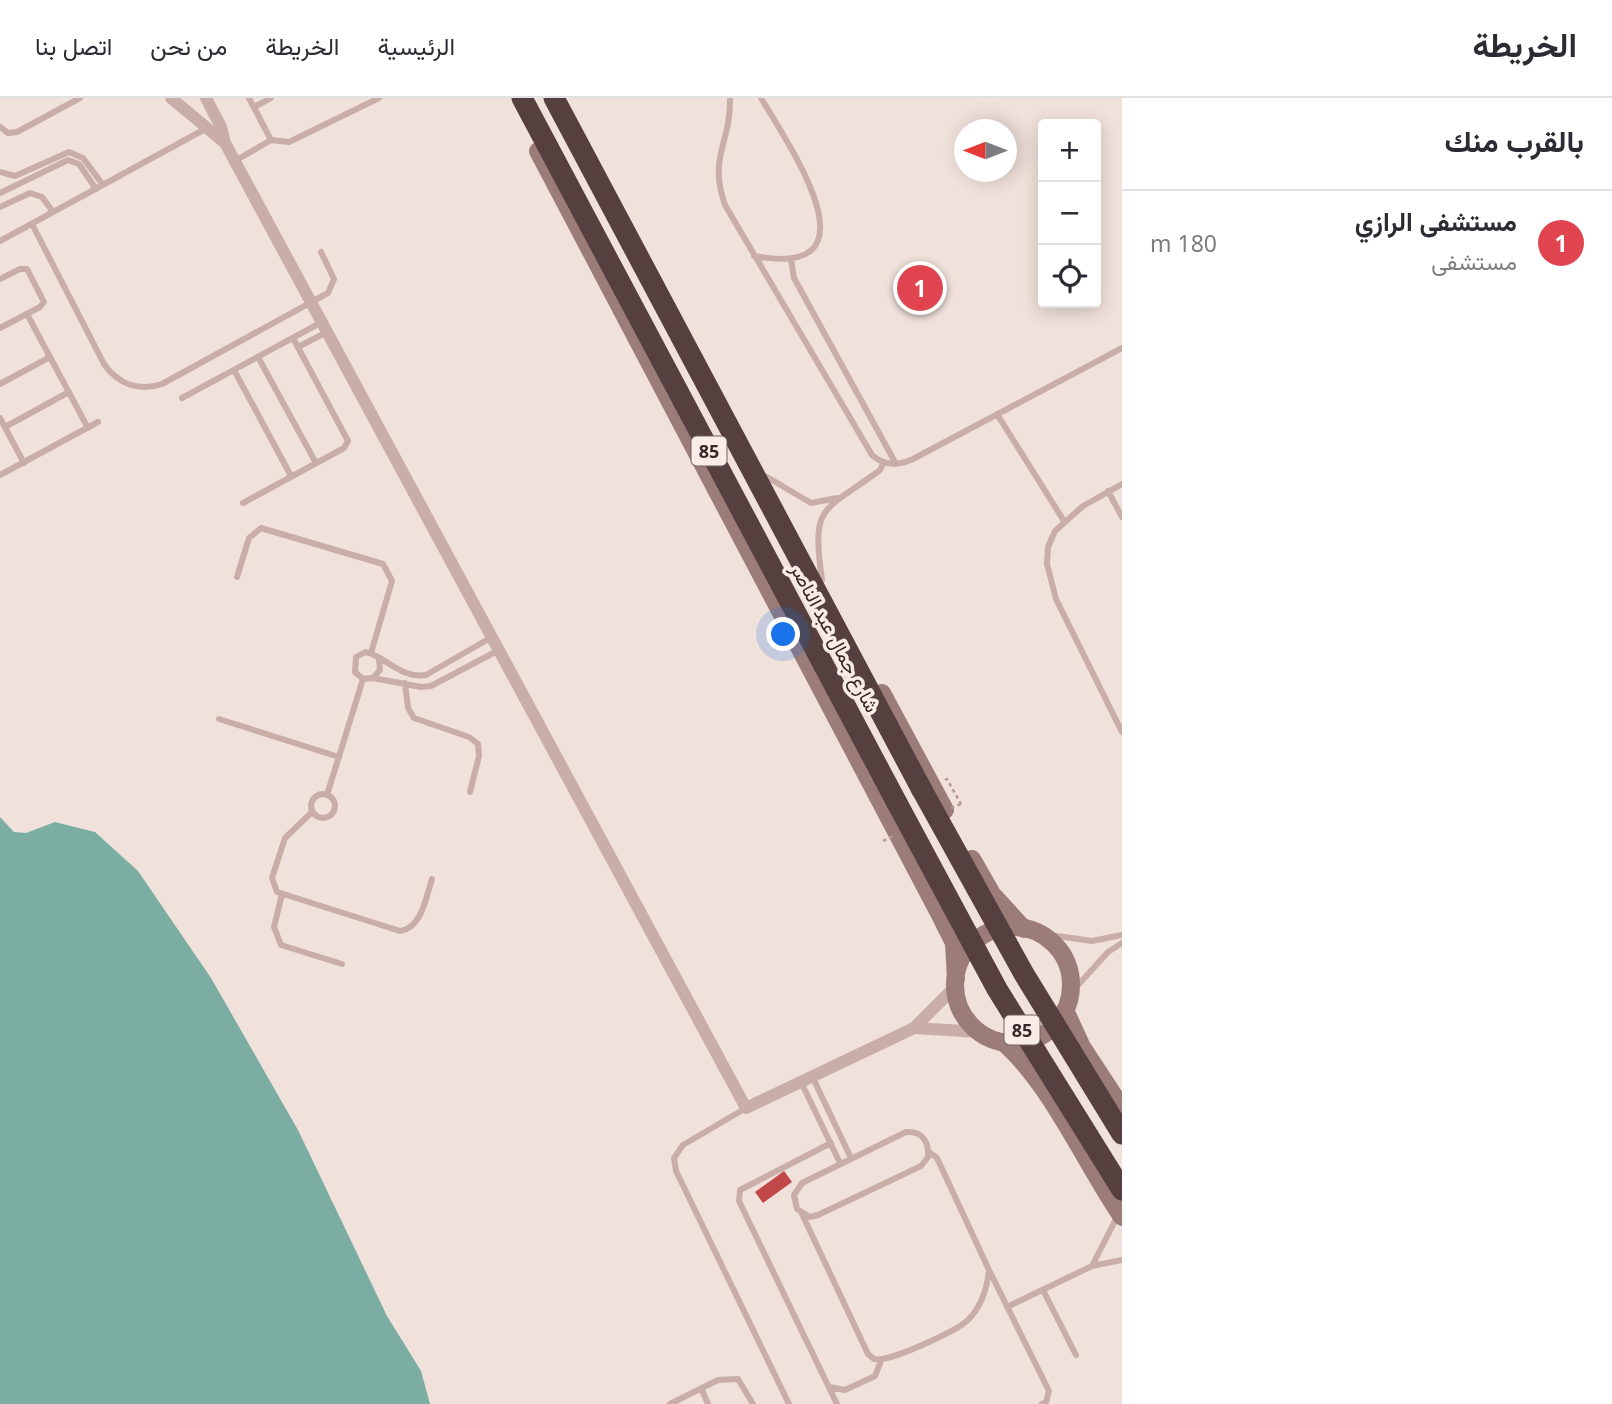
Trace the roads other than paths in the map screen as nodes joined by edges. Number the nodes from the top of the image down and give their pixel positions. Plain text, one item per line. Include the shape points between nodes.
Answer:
1 (80, 98) edge
2 (190, 98) edge
3 (206, 98) edge
4 (249, 98) edge
5 (271, 98) edge
6 (379, 98) edge
7 (510, 98) edge
8 (522, 98) edge
9 (554, 98) edge
10 (566, 98) edge
11 (730, 98) edge
12 (761, 98) edge
13 (175, 102) edge
14 (254, 107) junction
15 (0, 127) edge
16 (207, 128) junction
17 (271, 141) junction
18 (225, 143) junction
19 (235, 161) junction
20 (0, 172) edge
21 (103, 185) junction
22 (96, 189) junction
23 (0, 193) edge
24 (0, 207) edge
25 (53, 212) junction
26 (32, 224) junction
27 (0, 241) edge
28 (321, 252) dead end
29 (754, 256) junction
30 (791, 260) junction
31 (0, 279) edge
32 (311, 302) junction
33 (27, 314) junction
34 (325, 327) junction
35 (0, 328) edge
36 (293, 338) junction
37 (298, 347) junction
38 (1122, 348) edge
39 (50, 357) junction
40 (258, 357) junction
41 (234, 370) junction
42 (0, 384) edge
43 (69, 392) junction
44 (183, 398) dead end
45 (998, 414) junction
46 (0, 418) edge
47 (98, 422) dead end
48 (5, 427) junction
49 (88, 428) junction
50 (23, 463) junction
51 (316, 463) junction
52 (884, 463) junction
53 (896, 464) junction
54 (0, 475) edge
55 (291, 476) junction
56 (767, 477) junction
57 (1122, 484) edge
58 (1108, 491) junction
59 (842, 496) junction
60 (243, 503) dead end
61 (1122, 517) edge
62 (1064, 522) junction
63 (237, 577) dead end
64 (822, 580) junction
65 (492, 637) junction
66 (499, 650) junction
67 (370, 653) junction
68 (379, 659) junction
69 (373, 678) junction
70 (363, 679) junction
71 (405, 683) junction
72 (219, 719) dead end
73 (1122, 732) edge
74 (339, 757) junction
75 (470, 792) dead end
76 (327, 795) junction
77 (312, 812) junction
78 (432, 879) dead end
79 (282, 894) junction
80 (1030, 931) junction
81 (1122, 935) edge
82 (1122, 943) edge
83 (342, 964) dead end
84 (956, 983) junction
85 (1067, 1002) junction
86 (914, 1028) junction
87 (980, 1032) junction
88 (1003, 1042) junction
89 (807, 1079) junction
90 (746, 1108) junction
91 (1122, 1108) edge
92 (1122, 1134) edge
93 (831, 1143) junction
94 (928, 1151) junction
95 (851, 1158) junction
96 (840, 1163) junction
97 (1122, 1190) edge
98 (802, 1214) junction
99 (1120, 1215) edge
100 (1122, 1261) edge
101 (1092, 1266) junction
102 (989, 1270) junction
103 (1043, 1290) junction
104 (1007, 1307) junction
105 (1076, 1355) dead end
106 (881, 1361) junction
107 (829, 1387) junction
108 (701, 1388) junction
109 (670, 1404) edge
110 (708, 1404) edge
111 (753, 1404) edge
112 (789, 1404) edge
113 (837, 1404) edge
114 (1042, 1404) edge

1 - 15 lane via 17,132
2 - 13 street
3 - 18 street
4 - 14 lane
5 - 14 lane
6 - 17 lane via 289,142
7 - 84 main road via 934,902 954,943
8 - 97 highway, شارع جمال عبد الناصر / 85, bridge via 997,989
9 - 92 highway, شارع جمال عبد الناصر / 85, bridge via 954,852
10 - 56 main road
11 - 29 lane via 717,181
12 - 30 lane via 801,166 822,226 816,246
13 - 16 street
14 - 17 lane
16 - 18 street
16 - 21 lane
17 - 19 lane
18 - 19 street
19 - 32 street
20 - 21 lane via 15,176 69,152 83,158
21 - 22 lane
22 - 23 lane via 79,164 68,160
22 - 25 lane
24 - 25 lane via 30,193 42,197
25 - 26 lane
26 - 27 lane
26 - 32 lane via 104,364 129,385 146,388 162,384
28 - 32 lane via 334,284
29 - 30 lane
29 - 52 lane via 872,455
30 - 53 lane via 794,278
31 - 33 lane via 27,269 44,302
32 - 34 street
33 - 35 lane
33 - 39 lane
34 - 36 lane
34 - 37 lane
34 - 65 street
36 - 37 lane
36 - 40 lane
37 - 51 lane via 348,437 345,448
38 - 45 lane
39 - 42 lane
39 - 43 lane
40 - 41 lane
40 - 51 lane
41 - 44 lane
41 - 55 lane
43 - 48 lane
43 - 49 lane
45 - 53 lane
45 - 62 lane
46 - 48 lane
47 - 49 lane
48 - 50 lane
49 - 50 lane
50 - 54 lane
51 - 55 lane
52 - 53 lane
52 - 59 lane
55 - 60 lane
56 - 59 lane via 811,503
56 - 64 main road
57 - 58 lane
58 - 61 lane
58 - 62 lane
59 - 64 lane via 818,522
62 - 73 lane via 1048,547 1049,582
63 - 67 lane via 249,538 261,528 383,564 392,581
64 - 80 main road via 992,894
65 - 66 street
65 - 68 lane via 426,676
66 - 71 lane via 431,686
66 - 90 street
67 - 68 lane
67 - 70 lane via 360,654 354,662 355,672
68 - 69 lane via 380,670
69 - 70 lane
69 - 71 lane
70 - 74 lane
71 - 75 lane via 414,718 478,744
72 - 74 lane
74 - 76 lane
76 - 77 lane via 314,798
76 - 77 lane via 335,806 332,814 319,818
77 - 79 lane via 289,831 282,844 272,883
78 - 79 lane via 417,920 400,931
79 - 83 lane via 274,927 281,945
80 - 81 lane via 1092,941
80 - 84 main road via 1000,929 979,939 963,957
80 - 85 main road via 1049,940 1062,955 1069,974
82 - 85 lane via 1108,952
84 - 86 street
84 - 87 main road via 961,1009
85 - 88 main road via 1052,1028 1026,1042
85 - 91 main road via 1082,1047
86 - 87 street
86 - 89 street
87 - 88 main road
88 - 99 main road via 1032,1074
89 - 90 street
89 - 93 lane
89 - 95 lane
90 - 112 lane via 683,1145 674,1158 676,1171
93 - 96 lane
93 - 107 lane via 740,1190 739,1201
94 - 95 lane via 924,1138 912,1132
94 - 98 lane via 921,1166 818,1215
94 - 102 lane via 937,1158
95 - 96 lane
96 - 98 lane via 796,1189 795,1202
98 - 106 lane via 868,1354
99 - 101 lane
100 - 101 lane
101 - 103 lane
102 - 104 lane
102 - 106 lane via 983,1298 967,1321
103 - 104 lane
103 - 105 lane
104 - 114 lane via 1049,1391
106 - 107 lane via 875,1376 845,1390
107 - 113 lane
108 - 109 lane
108 - 110 lane
108 - 111 lane via 718,1380 738,1379

